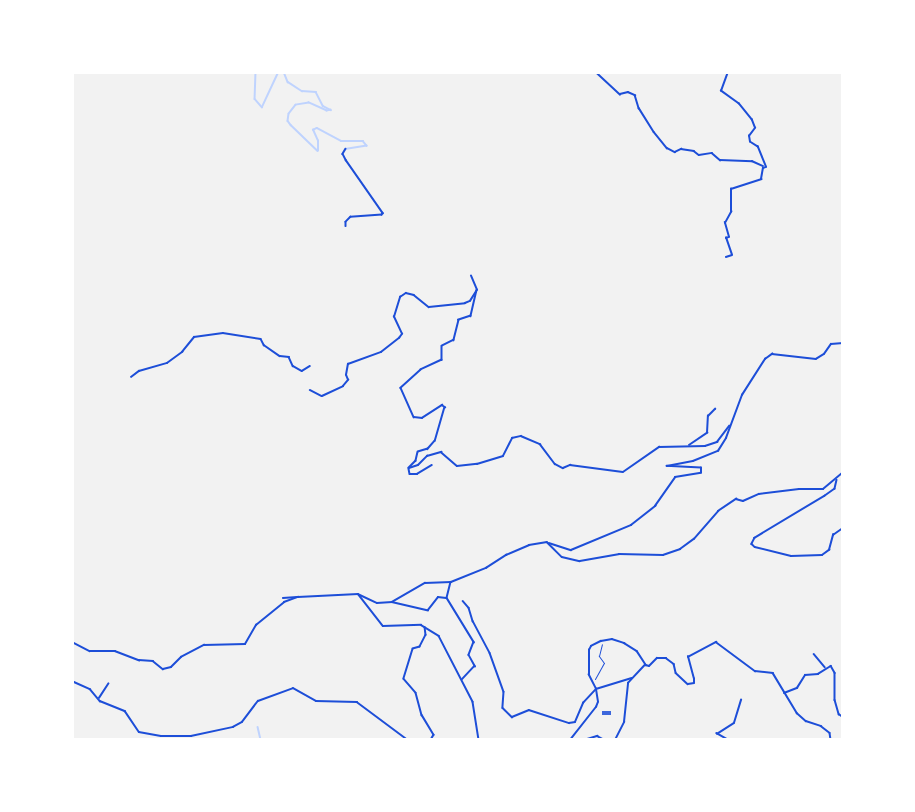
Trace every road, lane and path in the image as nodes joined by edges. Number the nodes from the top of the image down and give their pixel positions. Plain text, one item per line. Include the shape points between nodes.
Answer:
1 (596, 72) edge
2 (728, 72) edge
3 (346, 149) dead end
4 (764, 165) junction
5 (346, 226) dead end
6 (726, 257) dead end
7 (471, 276) dead end
8 (477, 290) junction
9 (843, 343) edge
10 (310, 366) dead end
11 (131, 377) dead end
12 (310, 390) dead end
13 (715, 409) dead end
14 (729, 426) junction
15 (688, 445) junction
16 (432, 465) dead end
17 (408, 468) junction
18 (843, 472) edge
19 (837, 479) junction
20 (843, 528) edge
21 (547, 542) junction
22 (451, 582) junction
23 (358, 594) junction
24 (298, 597) junction
25 (283, 598) dead end
26 (447, 598) junction
27 (463, 601) dead end
28 (392, 602) junction
29 (424, 626) junction
30 (72, 642) edge
31 (601, 642) junction
32 (814, 654) dead end
33 (646, 665) junction
34 (825, 668) junction
35 (631, 678) junction
36 (462, 679) junction
37 (72, 681) edge
38 (591, 682) junction
39 (108, 684) dead end
40 (596, 689) junction
41 (784, 693) junction
42 (98, 698) junction
43 (741, 700) dead end
44 (843, 717) edge
45 (408, 740) edge
46 (430, 740) edge
47 (479, 740) edge
48 (570, 740) edge
49 (584, 740) edge
50 (605, 740) edge
51 (615, 740) edge
52 (728, 740) edge
53 (831, 740) edge

1 - 4 street via 620,93 635,94 654,132 675,153 681,149 699,155 710,153 720,160
2 - 4 street via 721,91 752,120 755,128 750,142 761,152
3 - 5 street via 346,160 383,213 351,217
4 - 6 street via 761,179 731,189 731,212 725,223 732,255
7 - 8 street
8 - 12 street via 471,301 429,307 406,293 400,297 394,317 402,334 399,338 381,352 348,364 344,386 322,396
8 - 17 street via 471,316 459,320 454,340 442,346 442,360 421,370 401,388 414,417 422,418 442,405 445,407 435,441 418,452 416,461
9 - 14 street via 831,344 816,359 772,354 765,359 745,389
10 - 11 street via 302,371 293,366 289,357 280,356 261,339 223,333 194,337 167,363
13 - 15 street via 708,416 707,433
14 - 15 street via 717,442
14 - 21 street via 723,444 711,456 669,464 670,468 703,469 700,473 675,477 655,506 631,525 572,550
15 - 17 street via 659,447 640,463 619,472 570,465 563,468 555,464 540,444 521,436 512,438 503,456 477,464 458,466 441,452
16 - 17 street via 417,474 410,474
18 - 19 street
19 - 20 street via 835,489 755,538 752,544 799,557 822,555 829,550 833,535
19 - 21 street via 823,489 736,499 718,511 694,539 663,555 619,554 580,561 562,557
21 - 22 street via 529,545
22 - 26 street
22 - 28 street via 425,583
23 - 24 street
23 - 28 street via 377,603
23 - 29 street via 383,626
24 - 25 street
24 - 30 street via 284,602 256,625 245,644 204,645 163,669 153,662 115,651 90,651
26 - 28 street via 438,597 428,610
26 - 36 street via 474,642 469,655 474,666
27 - 40 street via 490,653 504,692 503,708 507,714 512,717 530,710 572,723
29 - 36 street via 439,636
29 - 46 street via 426,635 420,647 413,649 404,679 416,693 422,715 434,735
31 - 33 street via 612,639 624,643 637,651
31 - 38 path via 598,655 604,663
31 - 38 street via 590,647
32 - 34 street
33 - 35 street
33 - 41 street via 666,658 683,681 694,683 688,657 716,642 756,671 773,673
34 - 41 street via 818,674 805,675 797,688
34 - 44 street via 831,666 835,673 835,700
35 - 40 street
35 - 51 street via 626,689 624,722
36 - 47 street via 474,706
37 - 42 street via 90,688
38 - 40 street
39 - 42 street
40 - 48 street via 596,707
41 - 53 street via 797,714 821,726
42 - 45 street via 130,715 139,732 179,737 238,725 258,700 293,688 316,701 357,702
43 - 52 street via 734,723 717,734
49 - 50 street via 600,736

